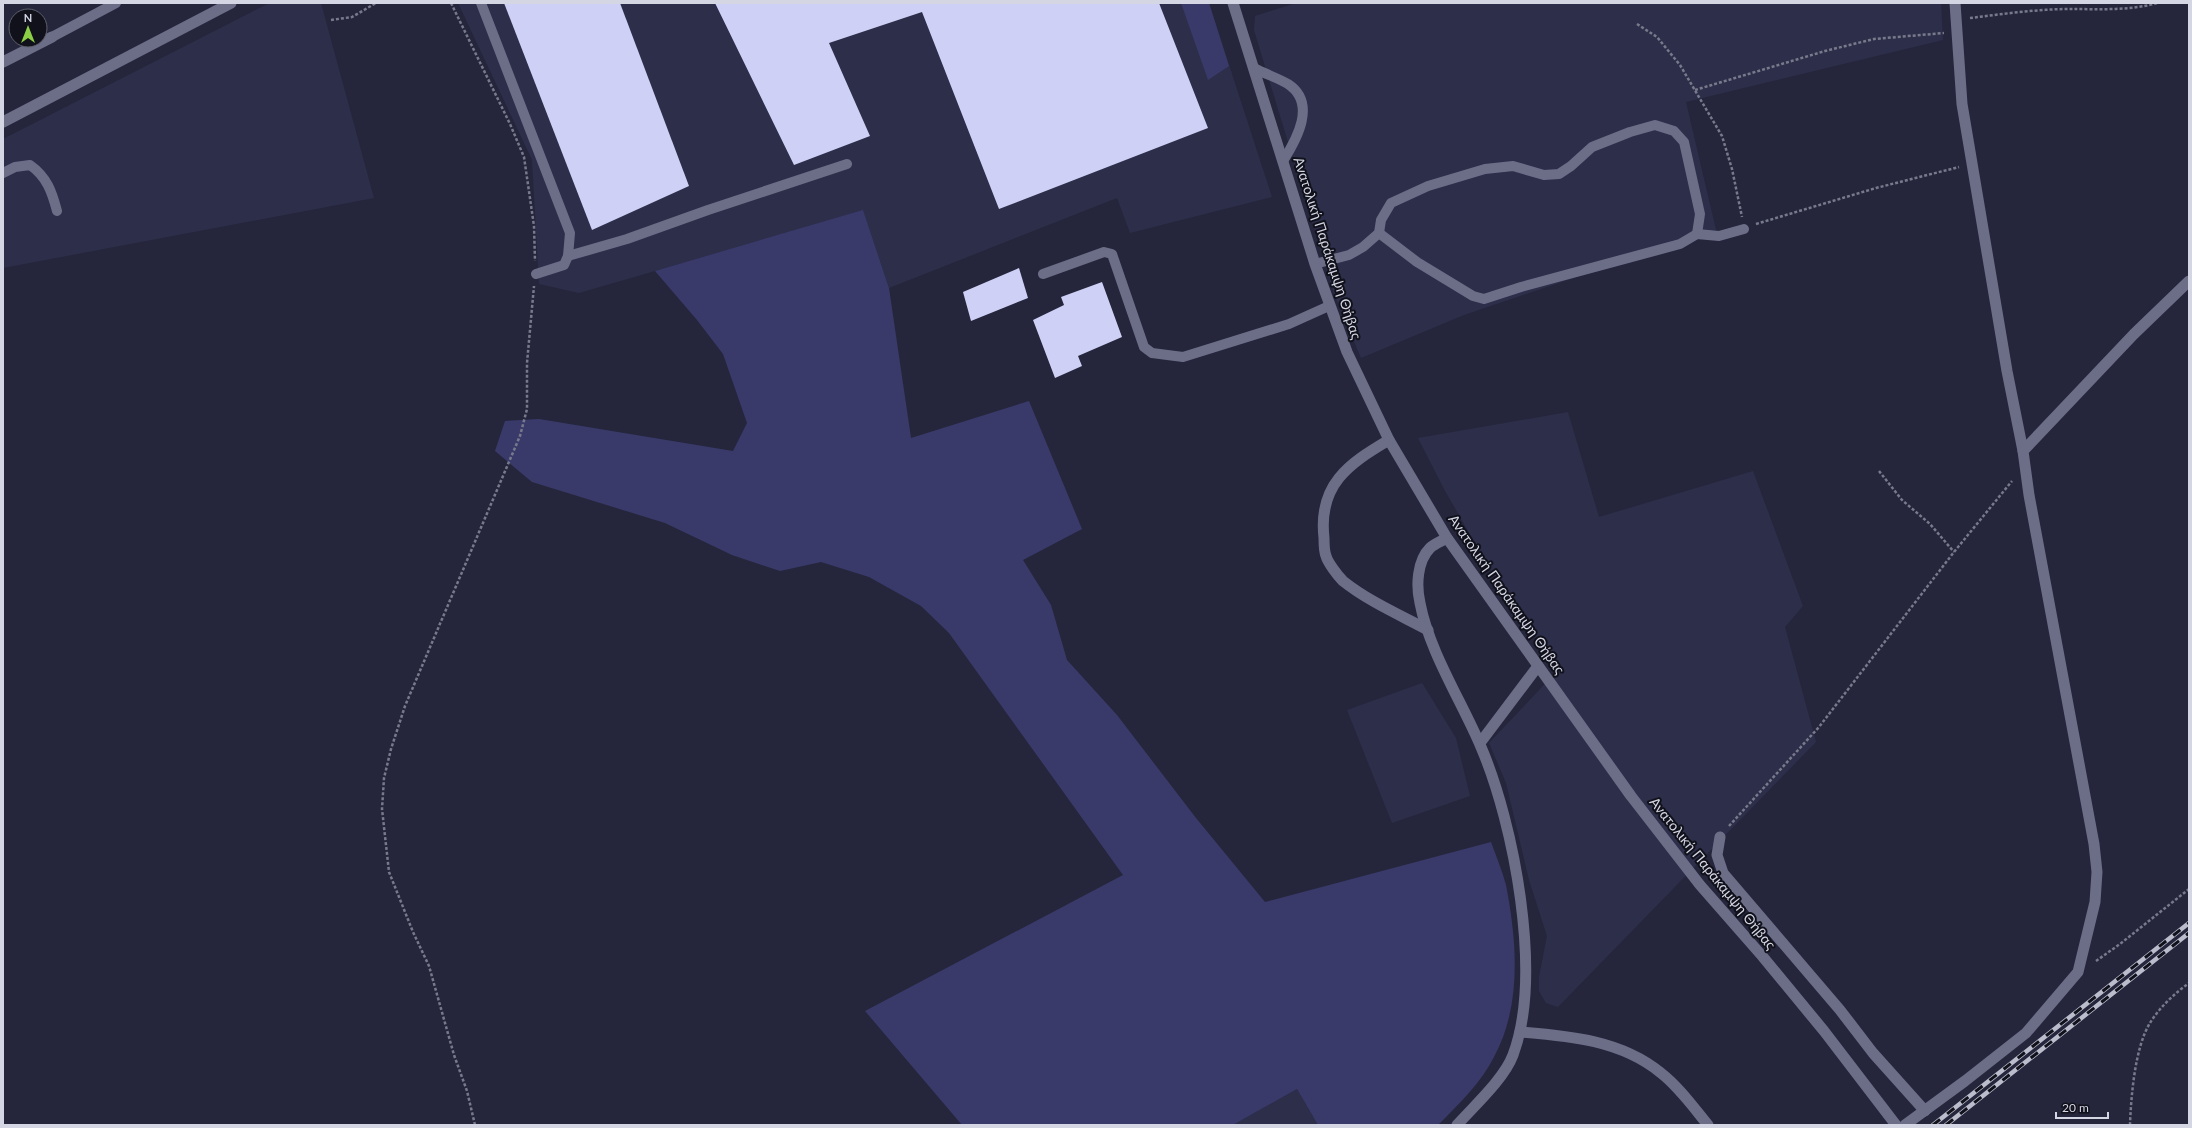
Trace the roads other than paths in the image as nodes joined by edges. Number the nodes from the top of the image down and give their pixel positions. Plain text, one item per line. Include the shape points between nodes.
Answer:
1 (116, 3) edge
2 (231, 3) edge
3 (481, 3) edge
4 (1233, 3) edge
5 (1954, 3) edge
6 (52, 37) joint
7 (3, 62) edge
8 (1254, 68) junction
9 (3, 122) edge
10 (1283, 160) junction
11 (847, 164) dead end
12 (3, 173) edge
13 (57, 211) dead end
14 (1744, 228) road end
15 (1378, 233) junction
16 (1697, 234) junction
17 (568, 256) junction
18 (1315, 264) junction
19 (536, 274) road end
20 (1043, 274) dead end
21 (2189, 282) edge
22 (1330, 306) junction
23 (1389, 440) junction
24 (2023, 451) junction
25 (1447, 538) junction
26 (1428, 630) junction
27 (1538, 666) junction
28 (1480, 743) junction
29 (1720, 837) road end
30 (1520, 1032) junction
31 (1925, 1111) junction
32 (1907, 1123) edge
33 (1457, 1125) edge
34 (1708, 1125) edge
35 (1896, 1125) edge

1 - 6 lane
2 - 9 street
3 - 17 lane via 570,233
4 - 8 street, Ανατολική Παράκαμψη Θήβας
5 - 24 street via 1962,104 2005,363
6 - 7 street
8 - 10 street, Ανατολική Παράκαμψη Θήβας
8 - 10 lane via 1289,85 1301,99 1304,118 1295,142
10 - 18 street, Ανατολική Παράκαμψη Θήβας
11 - 17 lane via 627,239
12 - 13 lane via 30,164 42,173 52,192
14 - 16 lane via 1719,236
15 - 16 lane via 1417,262 1473,296 1484,299 1521,286 1680,244
15 - 16 lane via 1381,220 1391,203 1428,186 1485,169 1513,166 1544,175 1559,174 1592,147 1655,125 1674,131 1684,142 1700,214
15 - 18 lane via 1363,247 1349,255
17 - 19 lane via 564,265
18 - 22 street, Ανατολική Παράκαμψη Θήβας
20 - 22 lane via 1104,252 1112,254 1144,347 1152,353 1184,357 1289,324
21 - 24 street via 2129,339
22 - 23 street, Ανατολική Παράκαμψη Θήβας via 1347,352
23 - 25 street, Ανατολική Παράκαμψη Θήβας
23 - 26 street via 1347,468 1332,488 1325,503 1322,519 1326,557 1342,580 1368,598
24 - 31 street via 2094,844 2097,872 2095,902 2078,972 2026,1033
25 - 26 street via 1430,547 1422,563 1418,581 1420,602
25 - 27 street, Ανατολική Παράκαμψη Θήβας
26 - 28 street
27 - 28 street
27 - 35 street, Ανατολική Παράκαμψη Θήβας via 1631,796 1700,885 1768,963
28 - 30 street via 1498,791 1511,845 1521,905 1525,971
29 - 31 street via 1717,855 1723,873 1840,1010 1873,1053
30 - 33 street via 1512,1056 1501,1073
30 - 34 street via 1567,1036 1619,1048 1661,1073
31 - 32 street

